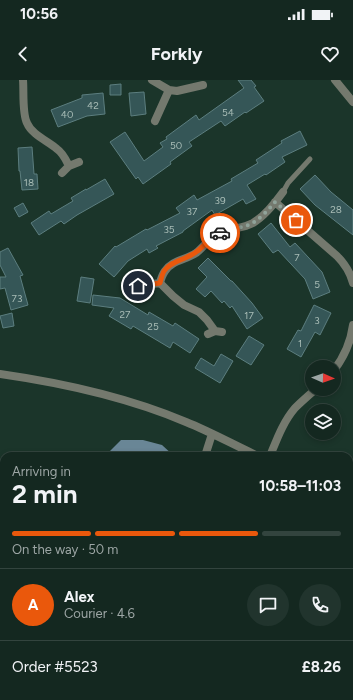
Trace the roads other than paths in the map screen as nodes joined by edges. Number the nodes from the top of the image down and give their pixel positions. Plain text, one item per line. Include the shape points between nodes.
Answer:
1 (23, 80) edge
2 (152, 80) edge
3 (334, 80) edge
4 (203, 85) dead end
5 (169, 90) junction
6 (353, 102) edge
7 (155, 121) dead end
8 (310, 159) dead end
9 (79, 162) dead end
10 (69, 166) junction
11 (62, 173) dead end
12 (283, 192) joint
13 (275, 202) junction
14 (160, 283) junction
15 (353, 283) edge
16 (138, 286) dead end
17 (353, 328) edge
18 (215, 332) dead end
19 (340, 360) edge
20 (0, 374) edge
21 (308, 396) edge
22 (212, 434) junction
23 (206, 452) edge
24 (250, 452) edge
25 (272, 452) edge

1 - 10 street via 26,122 35,133 58,149
2 - 5 street
3 - 6 street
4 - 5 street via 177,91
5 - 7 street
8 - 12 lane
9 - 10 street
10 - 11 street
12 - 13 street
13 - 14 street via 252,223 223,231 196,253 175,262 164,272
13 - 15 street via 338,256 345,264
14 - 16 street
14 - 18 street via 184,305 199,312
17 - 19 street
20 - 22 street via 79,388 157,411
21 - 25 street via 294,409
22 - 23 street
22 - 24 street

